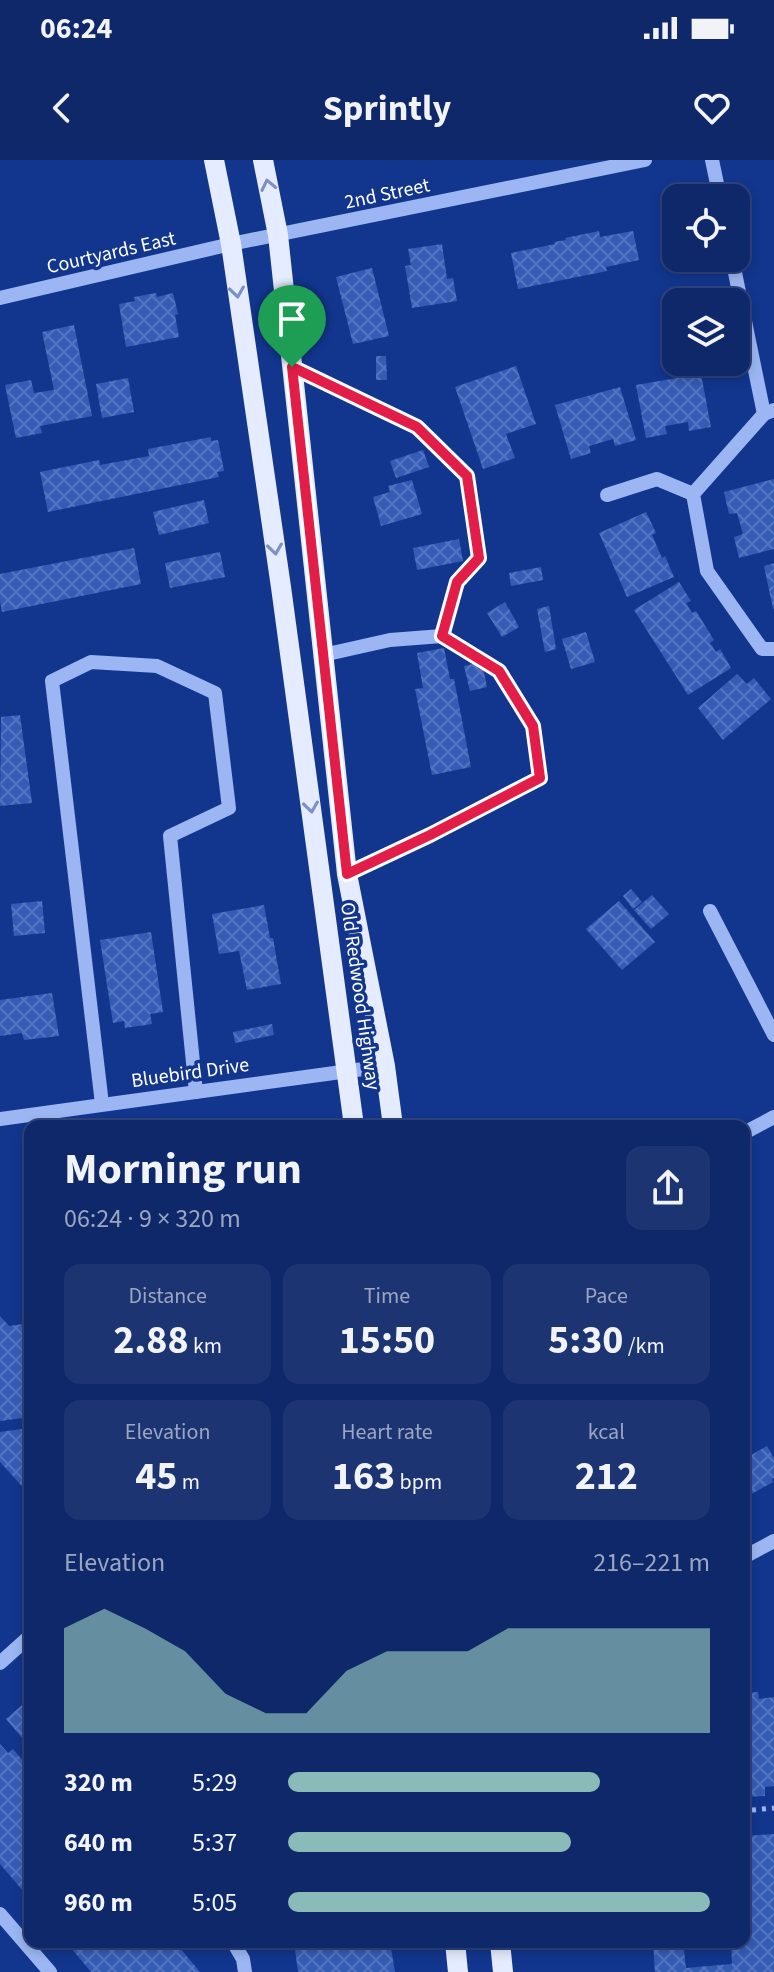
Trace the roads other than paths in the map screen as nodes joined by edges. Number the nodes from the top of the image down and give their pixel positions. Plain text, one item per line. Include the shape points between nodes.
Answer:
1 (214, 160) edge
2 (263, 160) edge
3 (645, 160) edge
4 (712, 160) edge
5 (717, 184) edge
6 (278, 235) junction
7 (231, 244) junction
8 (735, 272) edge
9 (0, 298) edge
10 (292, 367) junction
11 (769, 412) edge
12 (693, 494) junction
13 (607, 495) dead end
14 (442, 636) junction
15 (774, 649) edge
16 (323, 655) junction
17 (347, 874) junction
18 (710, 911) dead end
19 (774, 1035) edge
20 (385, 1066) junction
21 (347, 1071) junction
22 (196, 1092) junction
23 (102, 1104) junction
24 (774, 1117) edge
25 (0, 1119) edge
26 (353, 1120) edge
27 (392, 1120) edge
28 (750, 1130) edge
29 (774, 1541) edge
30 (750, 1554) edge
31 (24, 1641) edge
32 (0, 1663) edge
33 (0, 1914) edge
34 (24, 1942) edge
35 (29, 1948) edge
36 (237, 1948) edge
37 (456, 1948) edge
38 (501, 1948) edge
39 (50, 1972) edge
40 (245, 1972) edge
41 (458, 1972) edge
42 (503, 1972) edge

1 - 7 main road, Old Redwood Highway
6 -> 2 main road, Old Redwood Highway
3 - 6 street, 2nd Street
4 - 5 street
6 - 7 street, 2nd Street
6 - 10 main road, Old Redwood Highway
7 - 9 street, Courtyards East
7 -> 21 main road, Old Redwood Highway
8 - 11 street
10 - 14 street via 417,427 467,476 479,558 457,582
10 - 16 main road, Old Redwood Highway
11 - 12 street
12 - 13 street via 657,479
12 - 15 street via 707,571 762,649
14 - 16 street via 390,640
14 - 17 street via 499,671 533,726 540,778
16 - 17 main road, Old Redwood Highway
17 - 20 main road, Old Redwood Highway
18 - 19 street
20 - 21 street, Bluebird Drive
20 - 27 main road, Old Redwood Highway
21 - 22 street, Bluebird Drive
21 - 26 main road, Old Redwood Highway
22 - 23 street, Bluebird Drive
22 - 23 street via 170,836 229,808 215,693 157,666 91,662 52,681
23 - 25 street, Bluebird Drive
24 - 28 street
29 - 30 street
31 - 32 street
33 - 34 street
35 - 39 street
36 - 40 street
37 - 41 main road
38 - 42 main road

